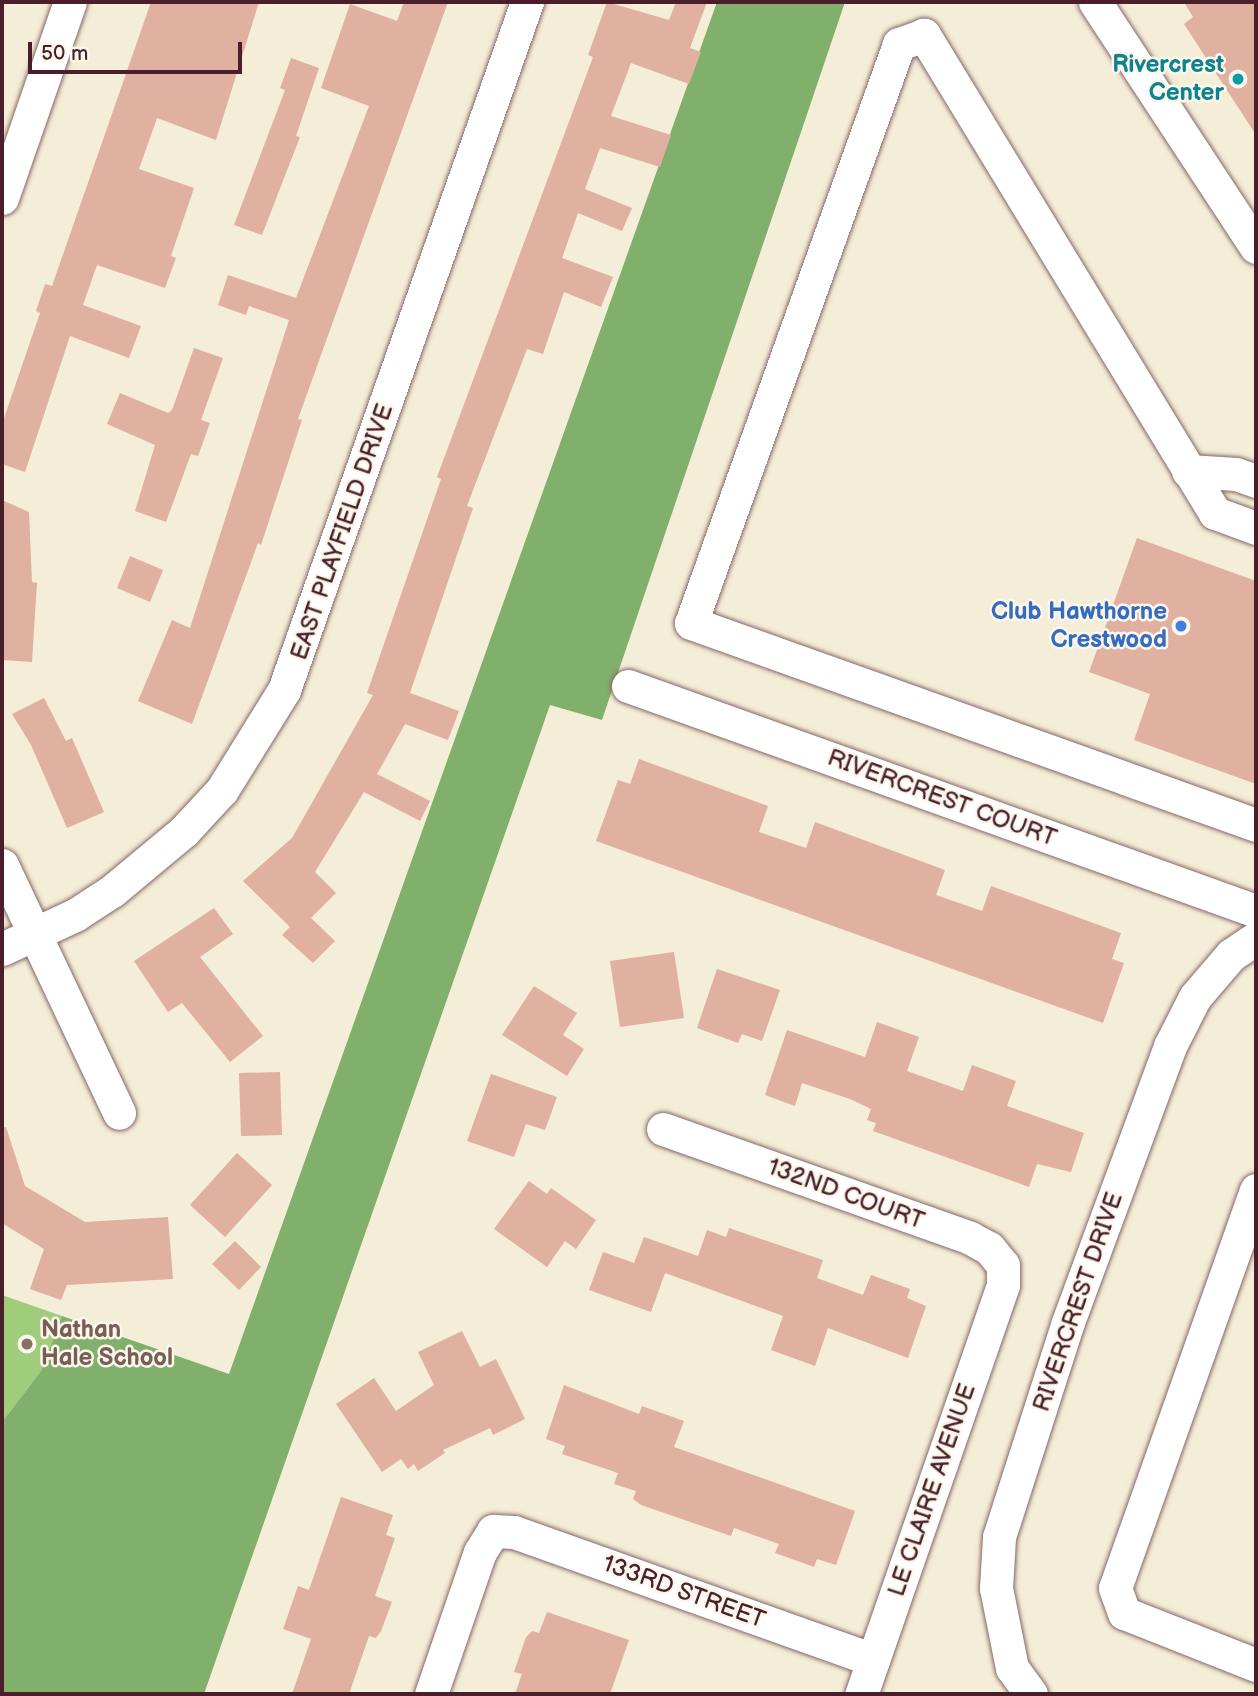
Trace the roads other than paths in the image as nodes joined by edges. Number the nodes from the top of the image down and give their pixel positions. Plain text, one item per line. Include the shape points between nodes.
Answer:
1 (70, 2) edge
2 (527, 2) edge
3 (1095, 2) edge
4 (2, 198) edge
5 (1256, 247) edge
6 (1188, 471) junction
7 (1256, 481) edge
8 (1256, 528) edge
9 (628, 686) dead end
10 (1256, 825) edge
11 (2, 865) edge
12 (1256, 911) edge
13 (34, 935) junction
14 (1256, 938) edge
15 (2, 949) edge
16 (118, 1114) dead end
17 (663, 1129) dead end
18 (1256, 1191) edge
19 (1003, 1286) joint
20 (873, 1660) junction
21 (1256, 1665) edge
22 (431, 1694) edge
23 (861, 1694) edge
24 (1031, 1694) edge

1 - 4 street
2 - 13 street, EAST PLAYFIELD DRIVE via 284,690 222,790 184,831 112,891
3 - 5 street
6 - 7 street via 1236,474
6 - 8 street via 1215,513
6 - 10 street via 924,34 899,44 691,623
9 - 12 street, RIVERCREST COURT
11 - 13 street
13 - 15 street, EAST PLAYFIELD DRIVE
13 - 16 street
14 - 24 street, RIVERCREST DRIVE via 1231,955 1195,998 1170,1046 1068,1322 999,1537 996,1588 1012,1668
17 - 19 street, 132ND COURT via 970,1238 989,1248 1003,1265
18 - 21 street via 1115,1588 1124,1613 1155,1629
19 - 20 street, LE CLAIRE AVENUE
20 - 22 street, 133RD STREET via 524,1535 493,1531 480,1552
20 - 23 street, LE CLAIRE AVENUE

